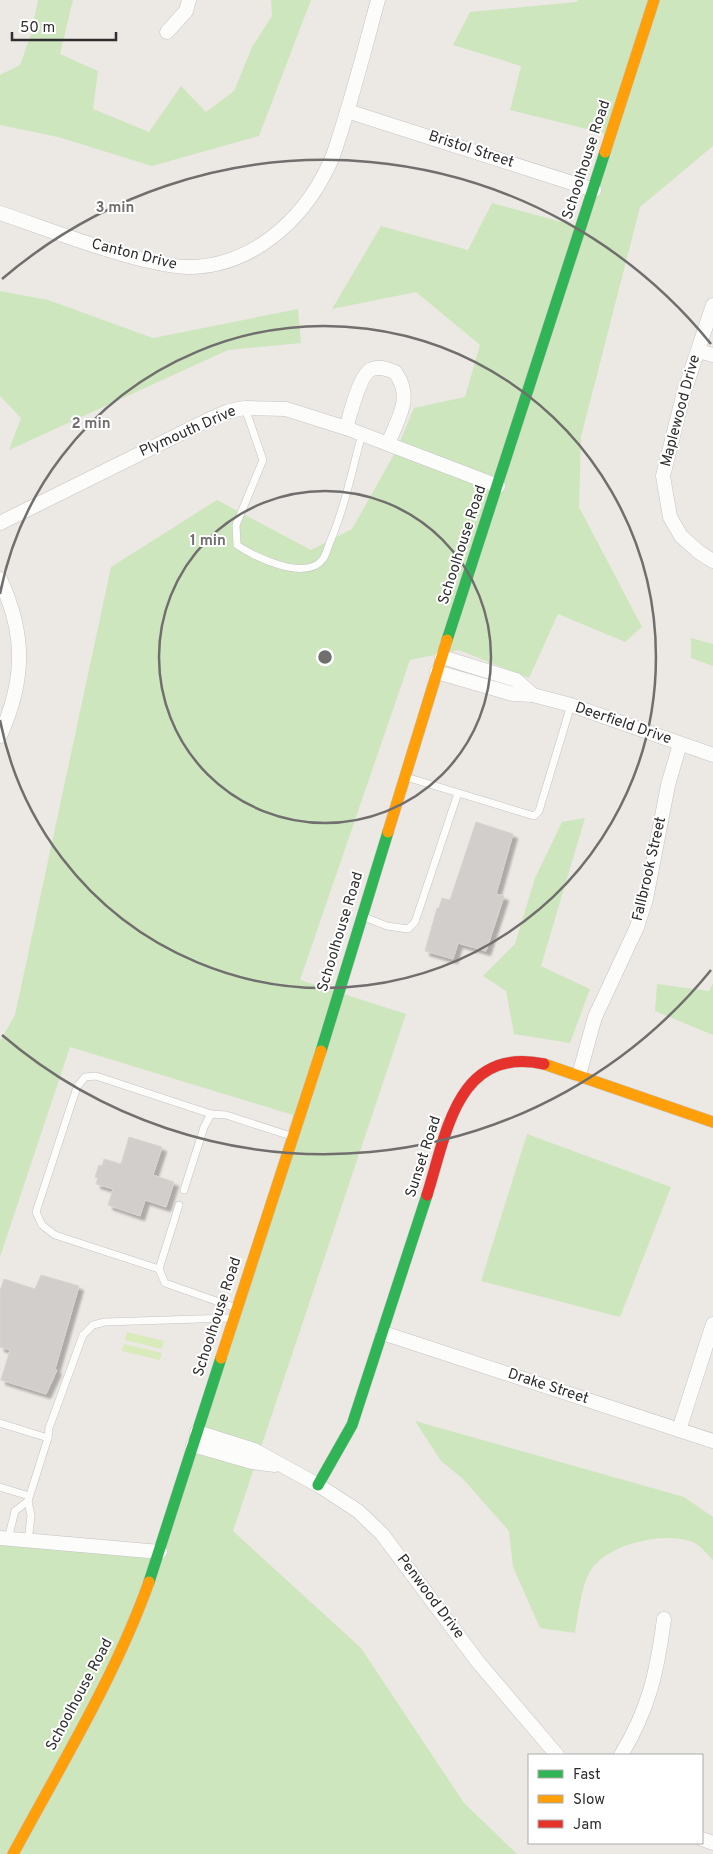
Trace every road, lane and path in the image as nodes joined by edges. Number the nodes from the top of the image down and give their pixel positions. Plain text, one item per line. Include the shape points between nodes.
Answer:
1 (189, 0) edge
2 (378, 0) edge
3 (654, 0) edge
4 (167, 32) dead end
5 (347, 111) junction
6 (594, 190) junction
7 (0, 213) edge
8 (713, 305) edge
9 (698, 351) junction
10 (713, 356) edge
11 (245, 408) junction
12 (346, 428) junction
13 (362, 434) junction
14 (388, 444) junction
15 (498, 486) junction
16 (0, 523) edge
17 (713, 561) edge
18 (0, 579) edge
19 (442, 657) junction
20 (437, 672) junction
21 (533, 695) junction
22 (571, 705) junction
23 (0, 736) edge
24 (680, 744) junction
25 (713, 755) edge
26 (405, 777) junction
27 (458, 793) junction
28 (361, 916) junction
29 (579, 1075) junction
30 (211, 1114) junction
31 (713, 1122) edge
32 (294, 1137) junction
33 (184, 1190) dead end
34 (179, 1205) dead end
35 (159, 1270) junction
36 (235, 1313) junction
37 (713, 1324) edge
38 (383, 1333) junction
39 (0, 1423) edge
40 (679, 1430) junction
41 (48, 1438) junction
42 (195, 1438) junction
43 (713, 1441) edge
44 (318, 1484) junction
45 (0, 1487) edge
46 (28, 1499) junction
47 (4, 1539) edge
48 (28, 1541) junction
49 (160, 1552) junction
50 (664, 1619) dead end
51 (556, 1754) edge
52 (622, 1754) edge
53 (13, 1854) edge

1 - 4 street via 186,11
2 - 5 street, Canton Drive
3 - 6 street, Schoolhouse Road
5 - 6 street, Bristol Street
5 - 7 street, Canton Drive via 328,166 303,208 260,247 214,264 188,267 116,253
6 - 15 street, Schoolhouse Road
8 - 9 street, Maplewood Drive
9 - 10 street
9 - 17 street, Maplewood Drive via 663,476 670,517 681,536
11 - 12 street, Plymouth Drive via 286,409
11 - 13 lane via 263,460 236,525 237,545 256,558 292,568 312,566 322,560 338,522
11 - 16 street, Plymouth Drive via 210,419
12 - 13 street, Plymouth Drive
12 - 14 street via 364,375 371,369 395,372 405,391 405,401
13 - 14 street, Plymouth Drive
14 - 15 street, Plymouth Drive
15 - 19 street, Schoolhouse Road
18 - 23 street via 13,610 20,641 20,664 10,714
19 - 20 street, Schoolhouse Road
19 - 21 street, Deerfield Drive via 516,680
20 - 21 street, Deerfield Drive via 513,694
20 - 26 street, Schoolhouse Road
21 - 22 street, Deerfield Drive
22 - 24 street, Deerfield Drive
22 - 27 lane via 539,811 534,816
24 - 25 street, Deerfield Drive
24 - 29 street, Fallbrook Street via 668,784 646,899 637,927 595,1017
26 - 27 lane
26 - 28 street, Schoolhouse Road
27 - 28 lane via 415,922 408,929 387,926
28 - 32 street, Schoolhouse Road
29 - 31 street, Sunset Road
29 - 38 street, Sunset Road via 526,1059 508,1060 490,1067 466,1089 457,1102
30 - 32 lane via 226,1115
30 - 33 lane
30 - 35 lane via 96,1076 85,1077 74,1096 36,1212 42,1225 55,1235
32 - 36 street, Schoolhouse Road
34 - 35 lane
35 - 36 lane via 165,1283
36 - 41 lane via 93,1325 83,1335 48,1428
36 - 42 street, Schoolhouse Road
37 - 40 street
38 - 40 street, Drake Street
38 - 44 street, Sunset Road via 352,1425
39 - 41 lane
40 - 43 street, Drake Street
41 - 46 lane
42 - 44 street, Penwood Drive via 254,1450
42 - 49 street, Schoolhouse Road
44 - 51 street, Penwood Drive via 358,1511 382,1534 478,1662
45 - 46 lane
46 - 47 lane via 15,1511
46 - 48 lane via 31,1516
47 - 48 street
48 - 49 street
49 - 53 street, Schoolhouse Road via 136,1619 116,1662
50 - 52 street via 652,1688 635,1732

